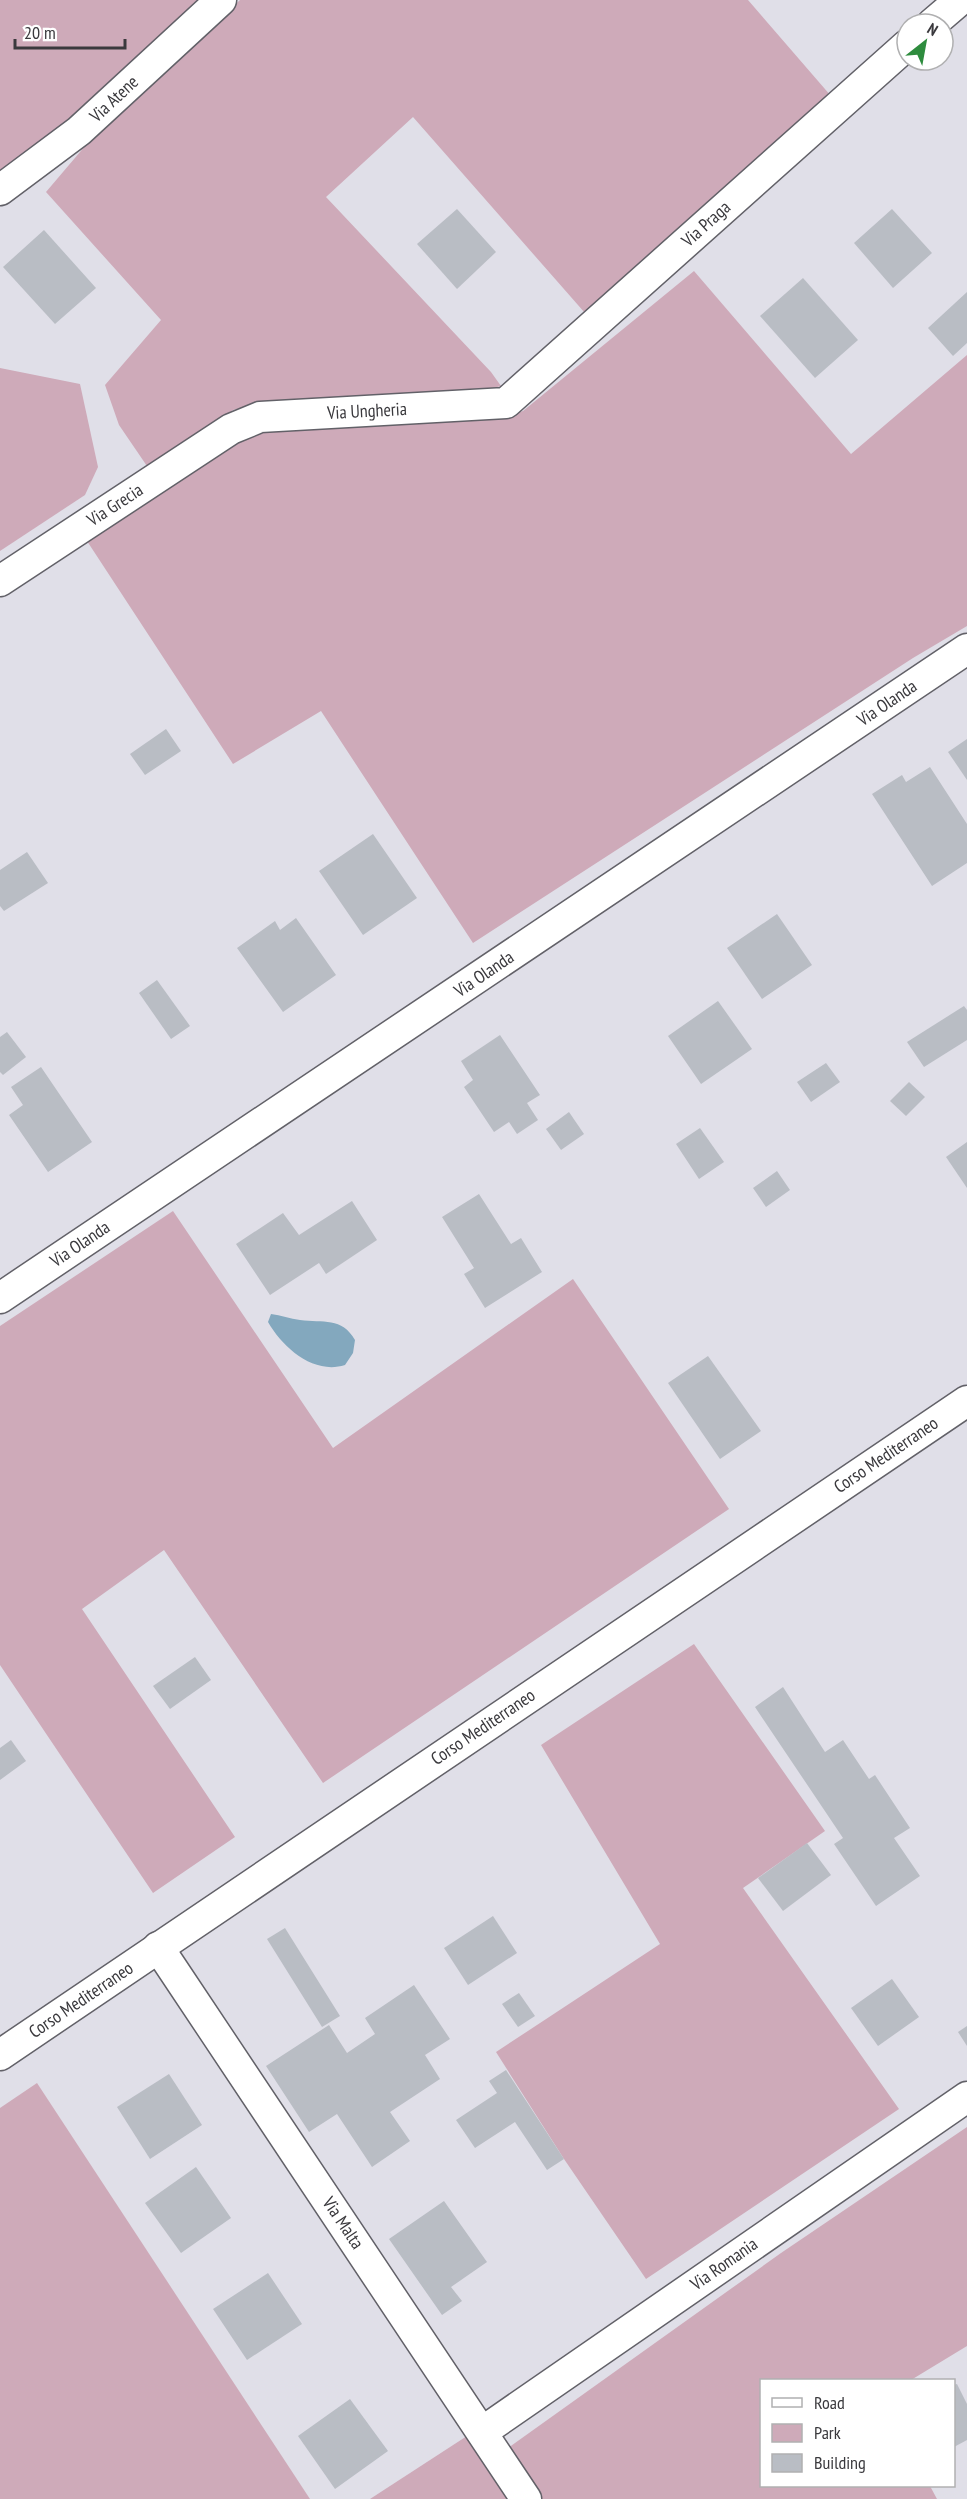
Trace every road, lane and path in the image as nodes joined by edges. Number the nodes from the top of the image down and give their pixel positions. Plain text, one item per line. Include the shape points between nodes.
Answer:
1 (221, 0) edge
2 (960, 0) edge
3 (946, 12) edge
4 (895, 56) edge
5 (0, 190) edge
6 (506, 403) joint
7 (231, 429) joint
8 (0, 581) edge
9 (967, 650) edge
10 (0, 1298) edge
11 (967, 1401) edge
12 (158, 1947) junction
13 (0, 2055) edge
14 (967, 2097) edge
15 (482, 2432) junction
16 (526, 2499) edge

1 - 5 street, Via Atene via 79,131
2 - 3 street
4 - 6 street, Via Praga
6 - 7 street, Via Ungheria via 260,417
7 - 8 street, Via Grecia
9 - 10 street, Via Olanda
11 - 12 street, Corso Mediterraneo
12 - 13 street, Corso Mediterraneo
12 - 15 street, Via Malta
14 - 15 street, Via Romania
15 - 16 street, Via Malta

